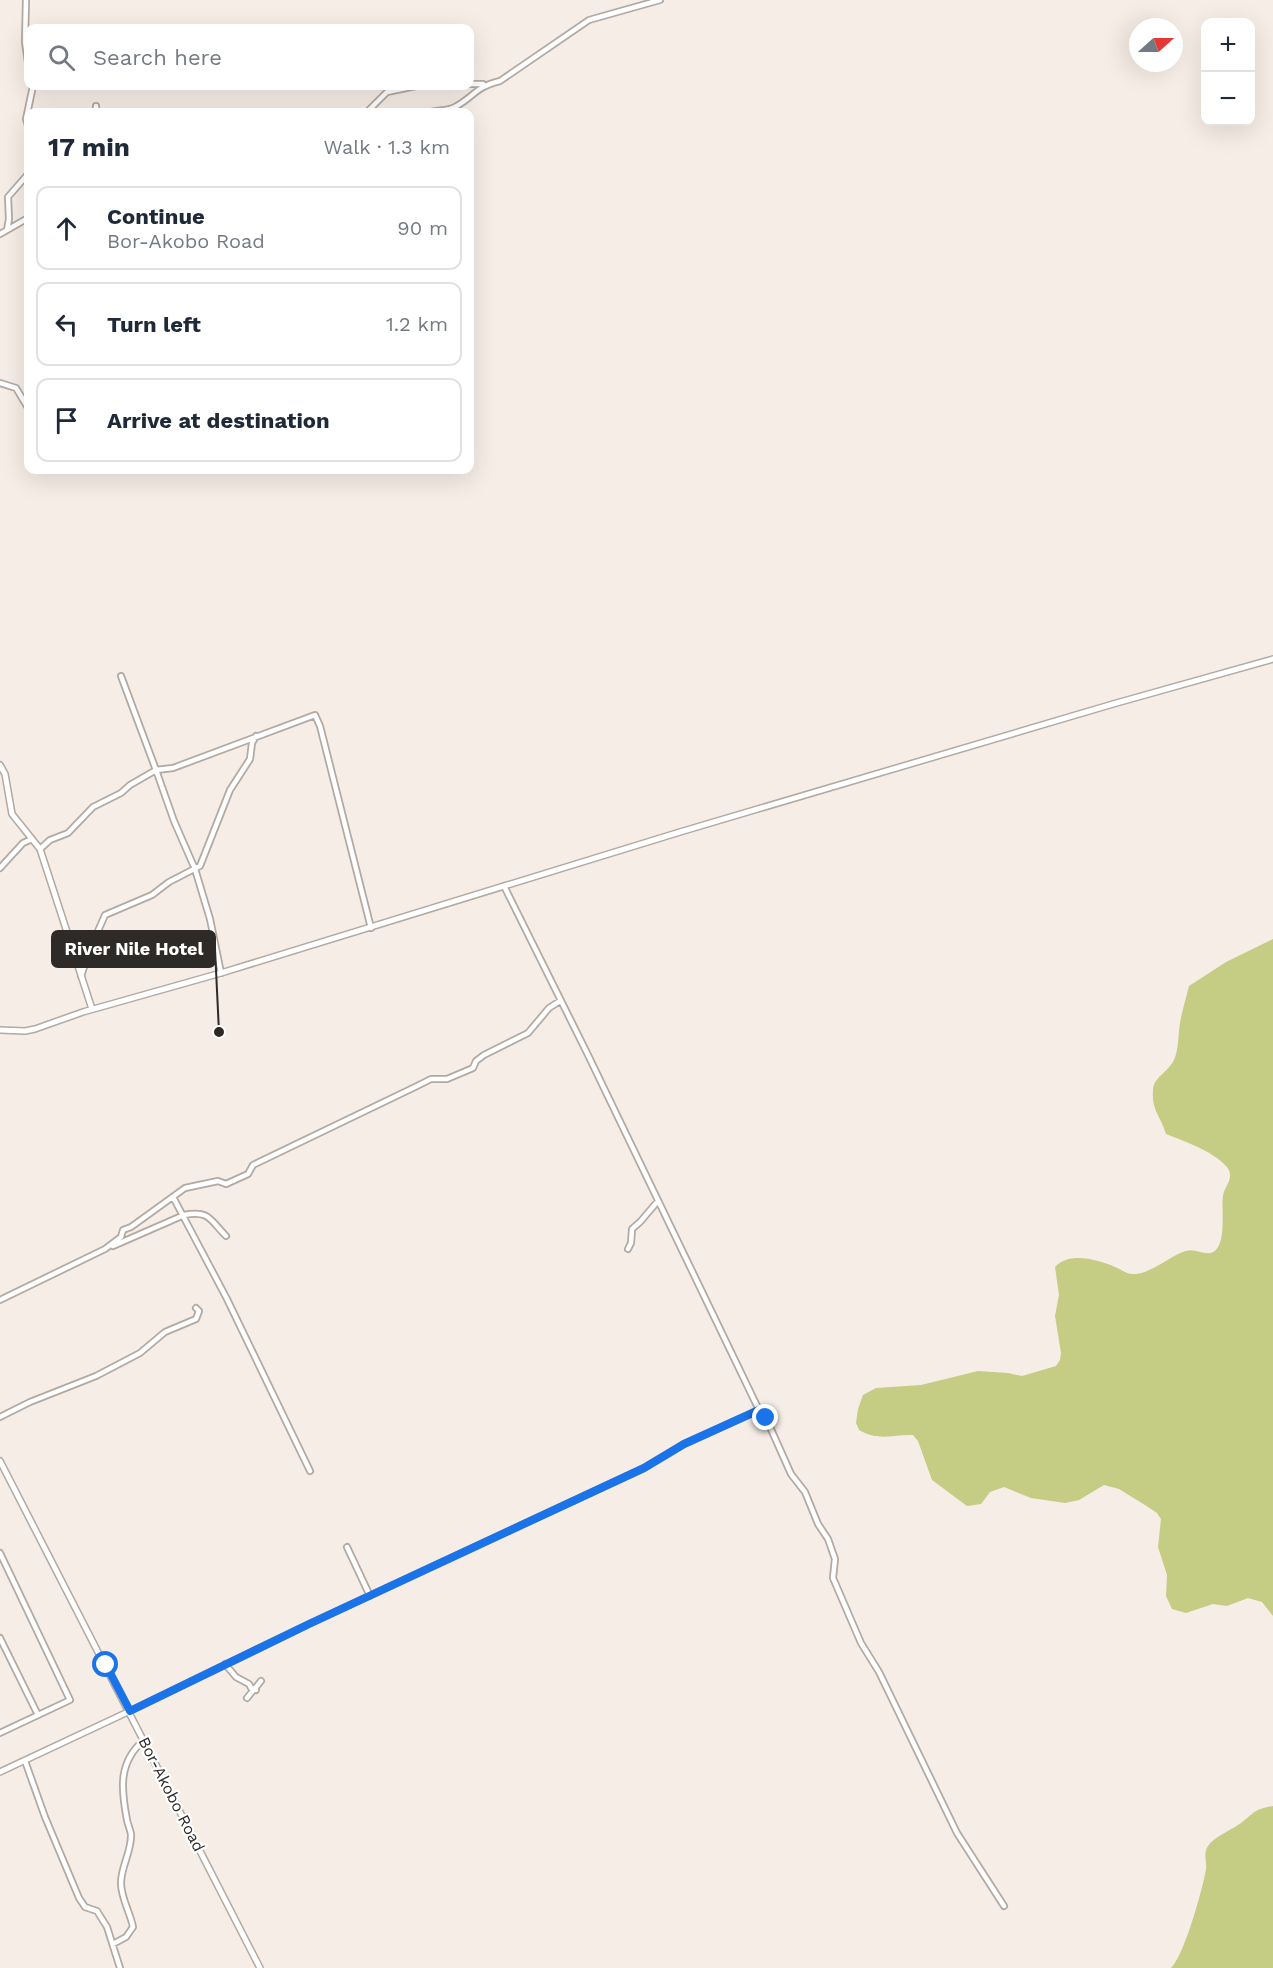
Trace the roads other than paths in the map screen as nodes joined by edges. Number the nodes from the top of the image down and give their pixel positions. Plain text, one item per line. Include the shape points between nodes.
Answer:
1 (26, 0) edge
2 (660, 0) edge
3 (25, 24) edge
4 (474, 84) edge
5 (486, 84) junction
6 (32, 90) edge
7 (397, 90) edge
8 (28, 108) edge
9 (371, 108) edge
10 (454, 108) edge
11 (24, 179) edge
12 (24, 220) edge
13 (7, 230) junction
14 (0, 234) edge
15 (0, 383) edge
16 (24, 401) edge
17 (1273, 659) edge
18 (120, 676) dead end
19 (256, 736) junction
20 (0, 765) edge
21 (156, 770) junction
22 (32, 839) junction
23 (40, 849) junction
24 (0, 868) edge
25 (195, 869) junction
26 (504, 886) junction
27 (371, 928) junction
28 (221, 973) junction
29 (81, 976) junction
30 (560, 1001) junction
31 (92, 1010) junction
32 (0, 1030) edge
33 (173, 1197) junction
34 (658, 1201) junction
35 (184, 1215) junction
36 (226, 1236) dead end
37 (105, 1249) junction
38 (628, 1249) dead end
39 (0, 1300) edge
40 (196, 1308) dead end
41 (759, 1410) junction
42 (0, 1417) edge
43 (0, 1461) edge
44 (310, 1471) dead end
45 (347, 1547) dead end
46 (0, 1553) edge
47 (370, 1596) junction
48 (0, 1638) edge
49 (225, 1664) junction
50 (261, 1681) dead end
51 (256, 1690) junction
52 (247, 1698) dead end
53 (130, 1711) junction
54 (38, 1715) junction
55 (1, 1731) edge
56 (144, 1740) junction
57 (25, 1761) junction
58 (0, 1772) edge
59 (1004, 1906) dead end
60 (113, 1944) junction
61 (120, 1968) edge
62 (260, 1968) edge

1 - 3 street
2 - 5 street via 589,20 500,81
4 - 5 street
5 - 10 street
6 - 8 street
7 - 9 street via 387,92
11 - 13 street via 8,197
12 - 13 street
13 - 14 street
15 - 16 street via 16,388
17 - 26 street
18 - 21 street
19 - 21 street via 173,768
19 - 25 street via 250,759 230,790 201,863
19 - 27 street via 315,715
20 - 22 street via 12,814
21 - 23 street via 93,807 68,833
21 - 25 street
22 - 23 street
22 - 24 street via 23,843
23 - 29 street
25 - 28 street
25 - 29 street via 152,895 105,915
26 - 27 street
26 - 30 street
27 - 28 street
28 - 31 street
29 - 31 street
30 - 33 street via 528,1033 484,1055 473,1068 447,1079 431,1079 254,1165 248,1174 226,1184 218,1181 185,1188
30 - 34 street
31 - 32 street via 25,1031
33 - 35 street
33 - 37 street via 123,1230 121,1238
34 - 38 street via 632,1229
34 - 41 street
35 - 36 street via 207,1215
35 - 37 street
35 - 44 street
37 - 39 street
40 - 42 street via 196,1319 165,1332 140,1353
41 - 47 street
41 - 59 street via 828,1539 835,1559 833,1578 861,1643 957,1833
43 - 53 street, Bor-Akobo Road
45 - 47 street
46 - 54 street via 70,1700
47 - 49 street
48 - 54 street
49 - 51 street
49 - 53 street
50 - 51 street
51 - 52 street
53 - 56 street, Bor-Akobo Road
53 - 57 street
54 - 55 street
56 - 60 street via 124,1768 130,1834 121,1884 133,1927 126,1937
56 - 62 street, Bor-Akobo Road
57 - 58 street
57 - 60 street via 79,1898 85,1907 97,1911
60 - 61 street

